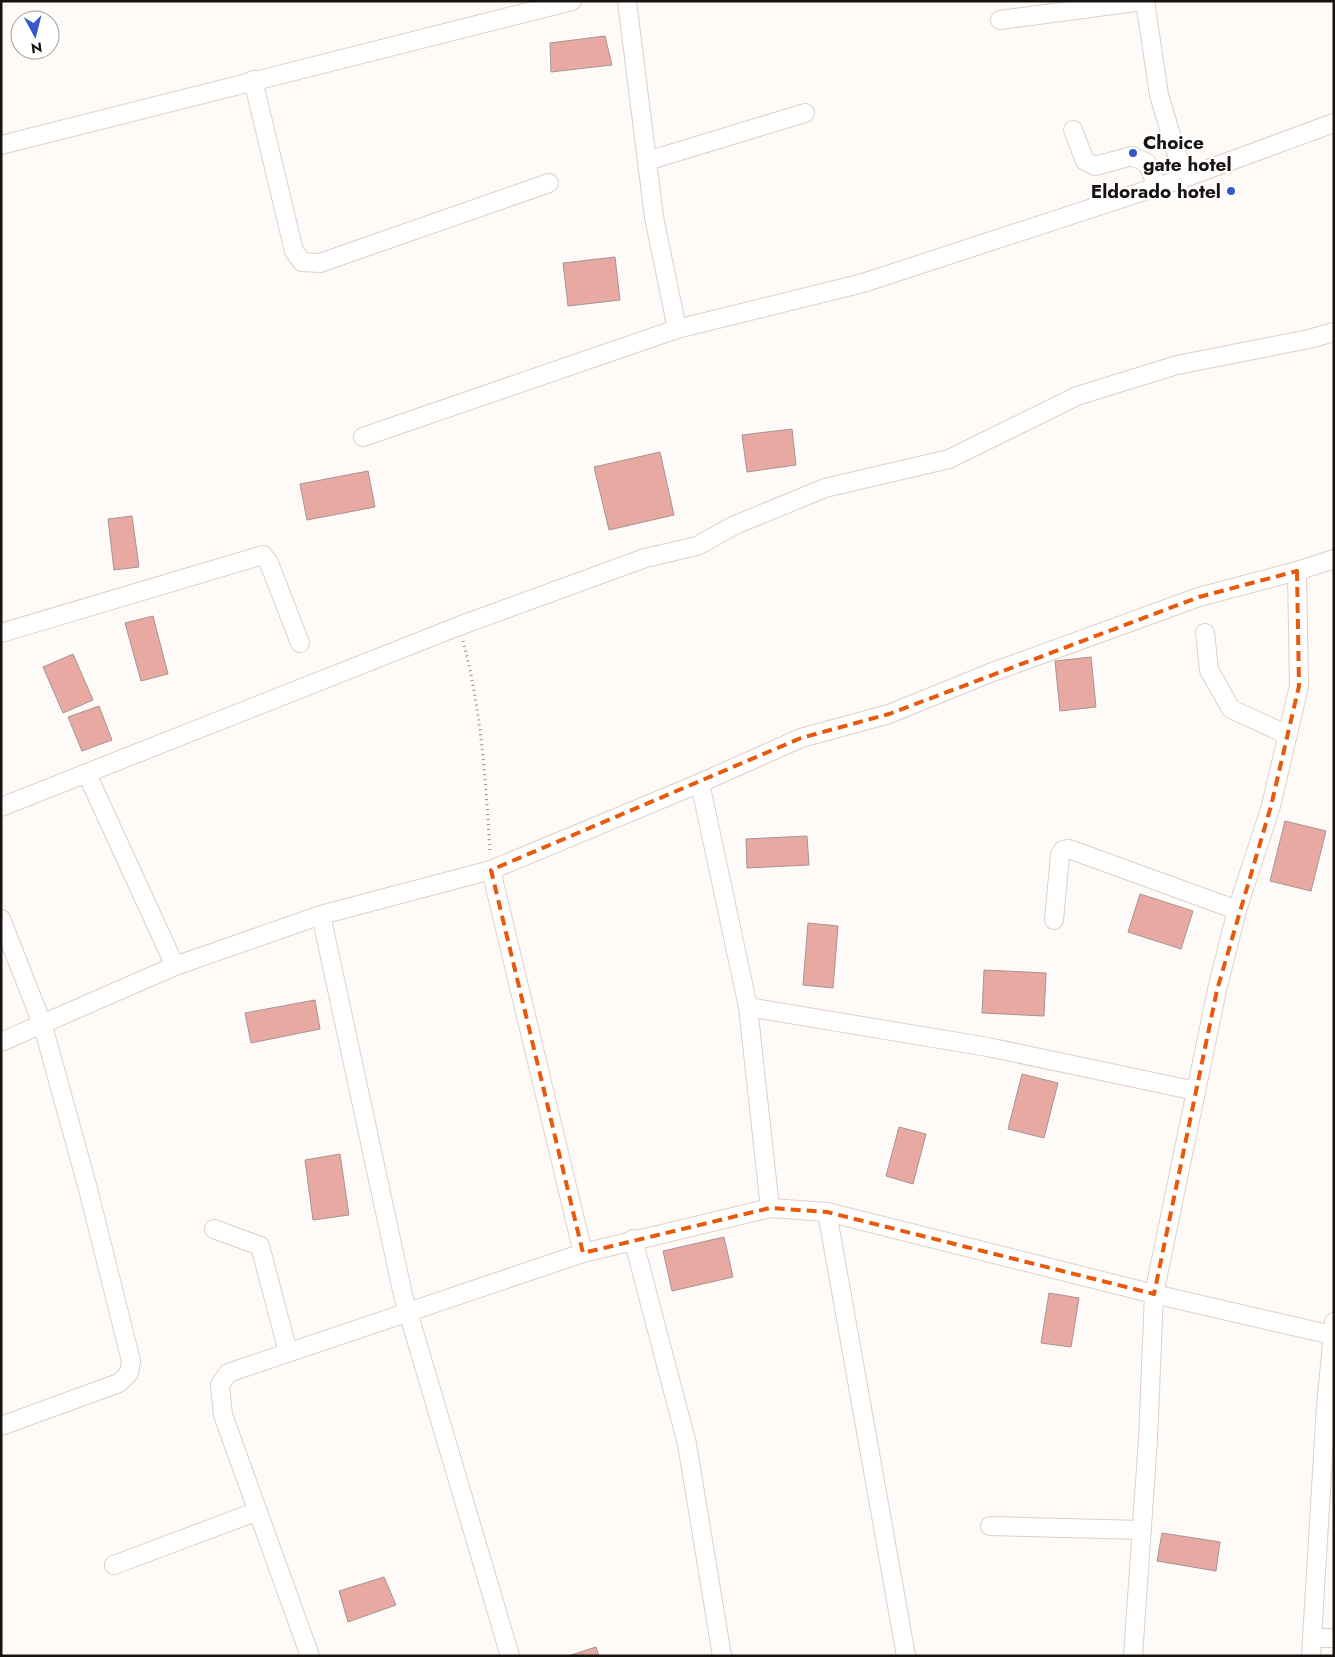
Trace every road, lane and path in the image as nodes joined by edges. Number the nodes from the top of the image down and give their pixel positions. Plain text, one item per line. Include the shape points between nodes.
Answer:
1 (572, 1) edge
2 (627, 1) edge
3 (1144, 1) edge
4 (1000, 20) dead end
5 (253, 80) junction
6 (805, 113) dead end
7 (1334, 123) edge
8 (1073, 130) dead end
9 (1, 145) edge
10 (647, 161) junction
11 (1184, 178) junction
12 (549, 183) dead end
13 (1157, 186) junction
14 (677, 329) junction
15 (1334, 332) edge
16 (363, 436) dead end
17 (1334, 559) edge
18 (1297, 571) junction
19 (459, 626) junction
20 (1, 633) edge
21 (1206, 633) dead end
22 (300, 643) dead end
23 (1288, 735) junction
24 (87, 774) junction
25 (700, 783) junction
26 (1, 807) edge
27 (491, 870) junction
28 (1237, 910) junction
29 (321, 915) junction
30 (1, 920) edge
31 (1054, 920) dead end
32 (175, 966) junction
33 (748, 1007) junction
34 (42, 1026) junction
35 (1, 1042) edge
36 (1196, 1091) junction
37 (770, 1208) junction
38 (827, 1212) junction
39 (214, 1230) dead end
40 (634, 1239) junction
41 (583, 1253) junction
42 (1154, 1294) junction
43 (408, 1311) junction
44 (1333, 1329) edge
45 (288, 1352) junction
46 (1, 1426) edge
47 (1328, 1480) edge
48 (258, 1512) junction
49 (990, 1526) dead end
50 (1142, 1530) junction
51 (114, 1565) dead end
52 (1312, 1638) junction
53 (1334, 1638) edge
54 (310, 1656) edge
55 (510, 1656) edge
56 (722, 1656) edge
57 (906, 1656) edge
58 (1132, 1656) edge
59 (1312, 1656) edge

1 - 5 street
2 - 10 street
3 - 4 street
3 - 11 street via 1159,95
5 - 9 street
5 - 12 street via 294,251 302,262 320,263
6 - 10 street
7 - 11 street
8 - 13 street via 1085,161 1095,166 1132,156 1147,163
10 - 14 street via 654,217
11 - 13 street
13 - 14 street via 863,283
14 - 16 street
15 - 19 street via 1177,365 1077,396 949,459 825,488 735,525 697,546 645,558
17 - 18 street
18 - 23 street via 1299,686
18 - 25 street via 1199,597 990,673 889,714 801,738
19 - 24 street
19 - 27 path via 471,669 487,798
20 - 22 street via 263,555
21 - 23 street via 1209,670 1231,709
23 - 28 street via 1271,806
24 - 26 street
24 - 32 street
25 - 27 street
25 - 33 street
27 - 29 street
27 - 41 street
28 - 31 street via 1069,849 1060,855
28 - 36 street via 1216,990
29 - 32 street
29 - 43 street
30 - 34 street
32 - 34 street
33 - 36 street via 988,1047
33 - 37 street
34 - 35 street
34 - 46 street via 88,1189 131,1361 129,1373 119,1383
36 - 42 street
37 - 38 street
37 - 40 street
38 - 42 street
38 - 57 street
39 - 45 street via 260,1246
40 - 41 street
40 - 56 street via 687,1444
41 - 43 street
42 - 44 street
42 - 50 street
43 - 45 street
43 - 55 street
44 - 47 street
45 - 48 street via 228,1373 220,1385 223,1415
47 - 52 street
48 - 51 street
48 - 54 street
49 - 50 street
50 - 58 street
52 - 53 street
52 - 59 street

